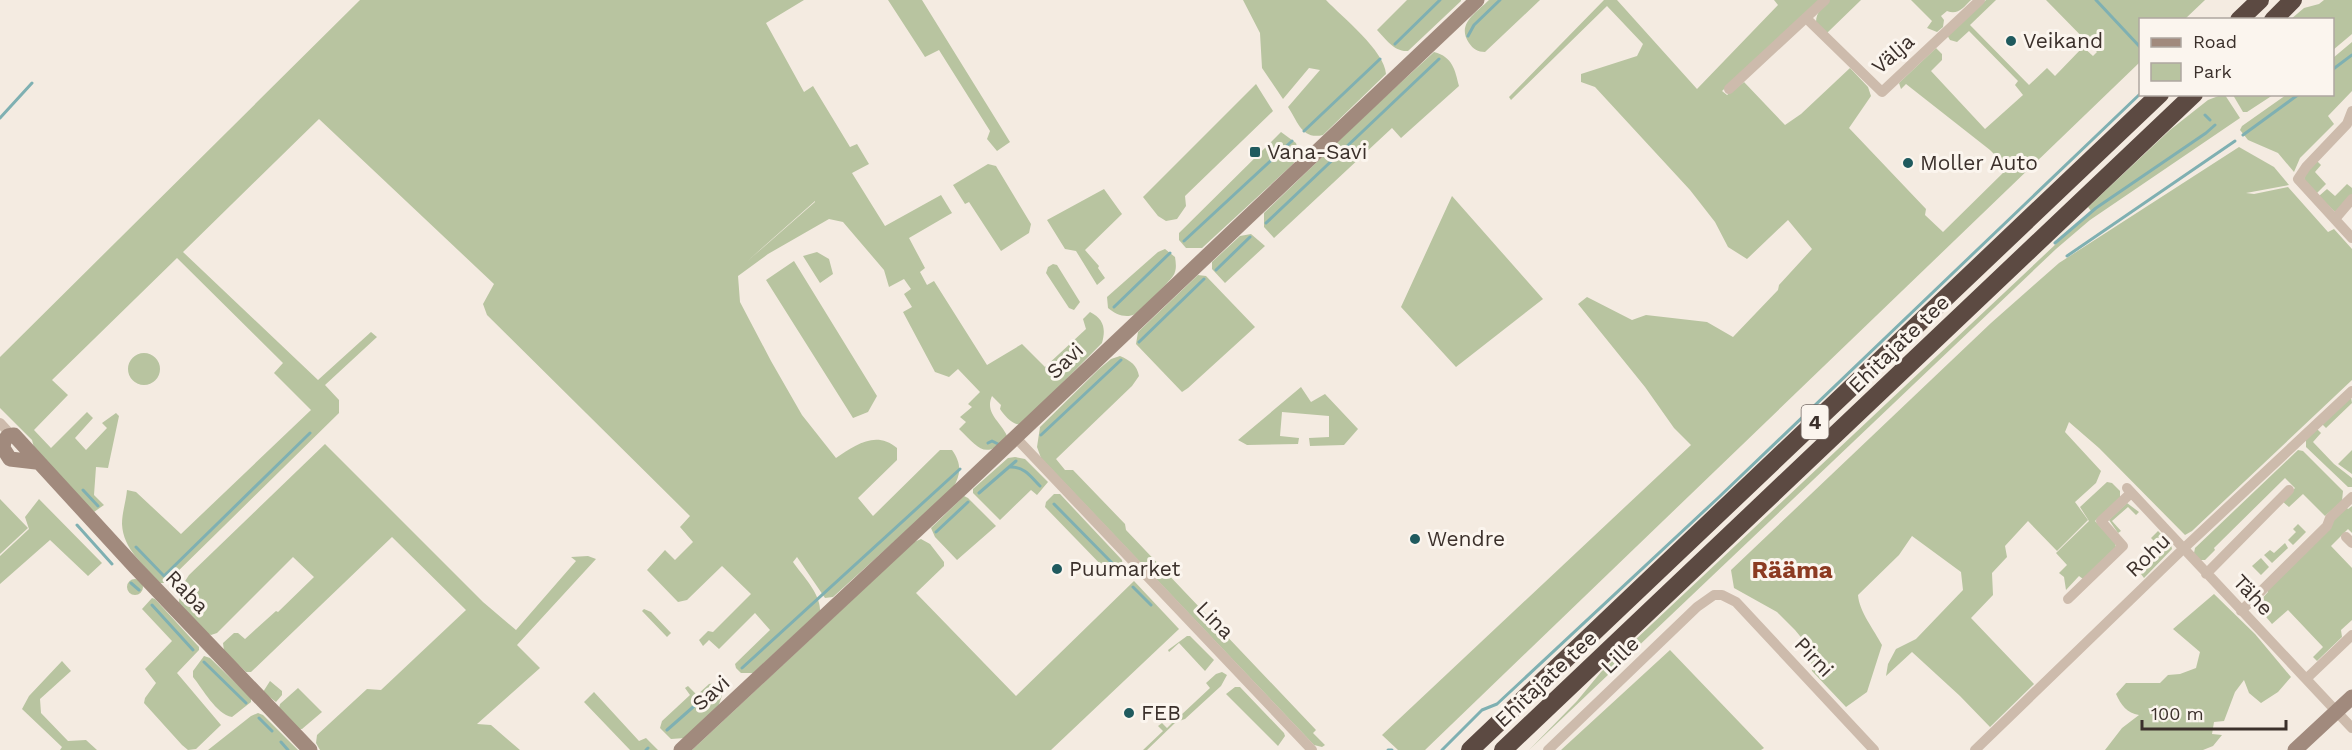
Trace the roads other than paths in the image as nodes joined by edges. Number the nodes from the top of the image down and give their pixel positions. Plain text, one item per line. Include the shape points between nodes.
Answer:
1 (1477, 0) edge
2 (1825, 0) edge
3 (1980, 0) edge
4 (2260, 0) edge
5 (2302, 0) edge
6 (2283, 8) edge
7 (1806, 18) junction
8 (2241, 18) edge
9 (2266, 18) edge
10 (1729, 89) dead end
11 (2158, 96) edge
12 (2192, 96) edge
13 (2352, 111) edge
14 (2352, 199) edge
15 (2335, 219) junction
16 (2352, 238) edge
17 (2352, 391) edge
18 (0, 423) edge
19 (12, 436) joint
20 (1016, 438) junction
21 (2289, 490) dead end
22 (2352, 497) edge
23 (2182, 549) junction
24 (2206, 574) junction
25 (1722, 595) joint
26 (2068, 599) dead end
27 (2241, 611) junction
28 (2352, 635) edge
29 (2306, 679) junction
30 (2352, 697) edge
31 (2337, 711) junction
32 (2352, 728) edge
33 (310, 750) edge
34 (681, 750) edge
35 (1312, 750) edge
36 (1470, 750) edge
37 (1503, 750) edge
38 (1548, 750) edge
39 (1874, 750) edge
40 (1975, 750) edge
41 (2295, 750) edge

1 - 20 street, Savi
2 - 7 street
3 - 7 street, Välja via 1882,92
4 - 8 highway
5 - 6 street
6 - 9 street
7 - 10 street
11 - 36 highway, Ehitajate tee / 4
12 - 37 highway, Ehitajate tee / 4
13 - 15 street via 2347,124 2298,179
14 - 15 street
15 - 16 street
17 - 23 street, Rohu
18 - 19 street, Raba
19 - 33 street, Raba via 4,441 6,454 14,460 36,462
20 - 34 street, Savi
20 - 35 street, Lina
21 - 24 street
22 - 27 street
23 - 24 street, Tähe
23 - 26 street, Tähe via 2129,491 2101,521 2123,546
23 - 40 street, Rohu
24 - 27 street, Tähe
25 - 38 street, Lille via 1707,599
25 - 39 street, Pirni via 1736,602
27 - 29 street, Tähe
28 - 29 street
29 - 31 street, Tähe
30 - 31 street
31 - 32 street, Tähe
31 - 41 street

